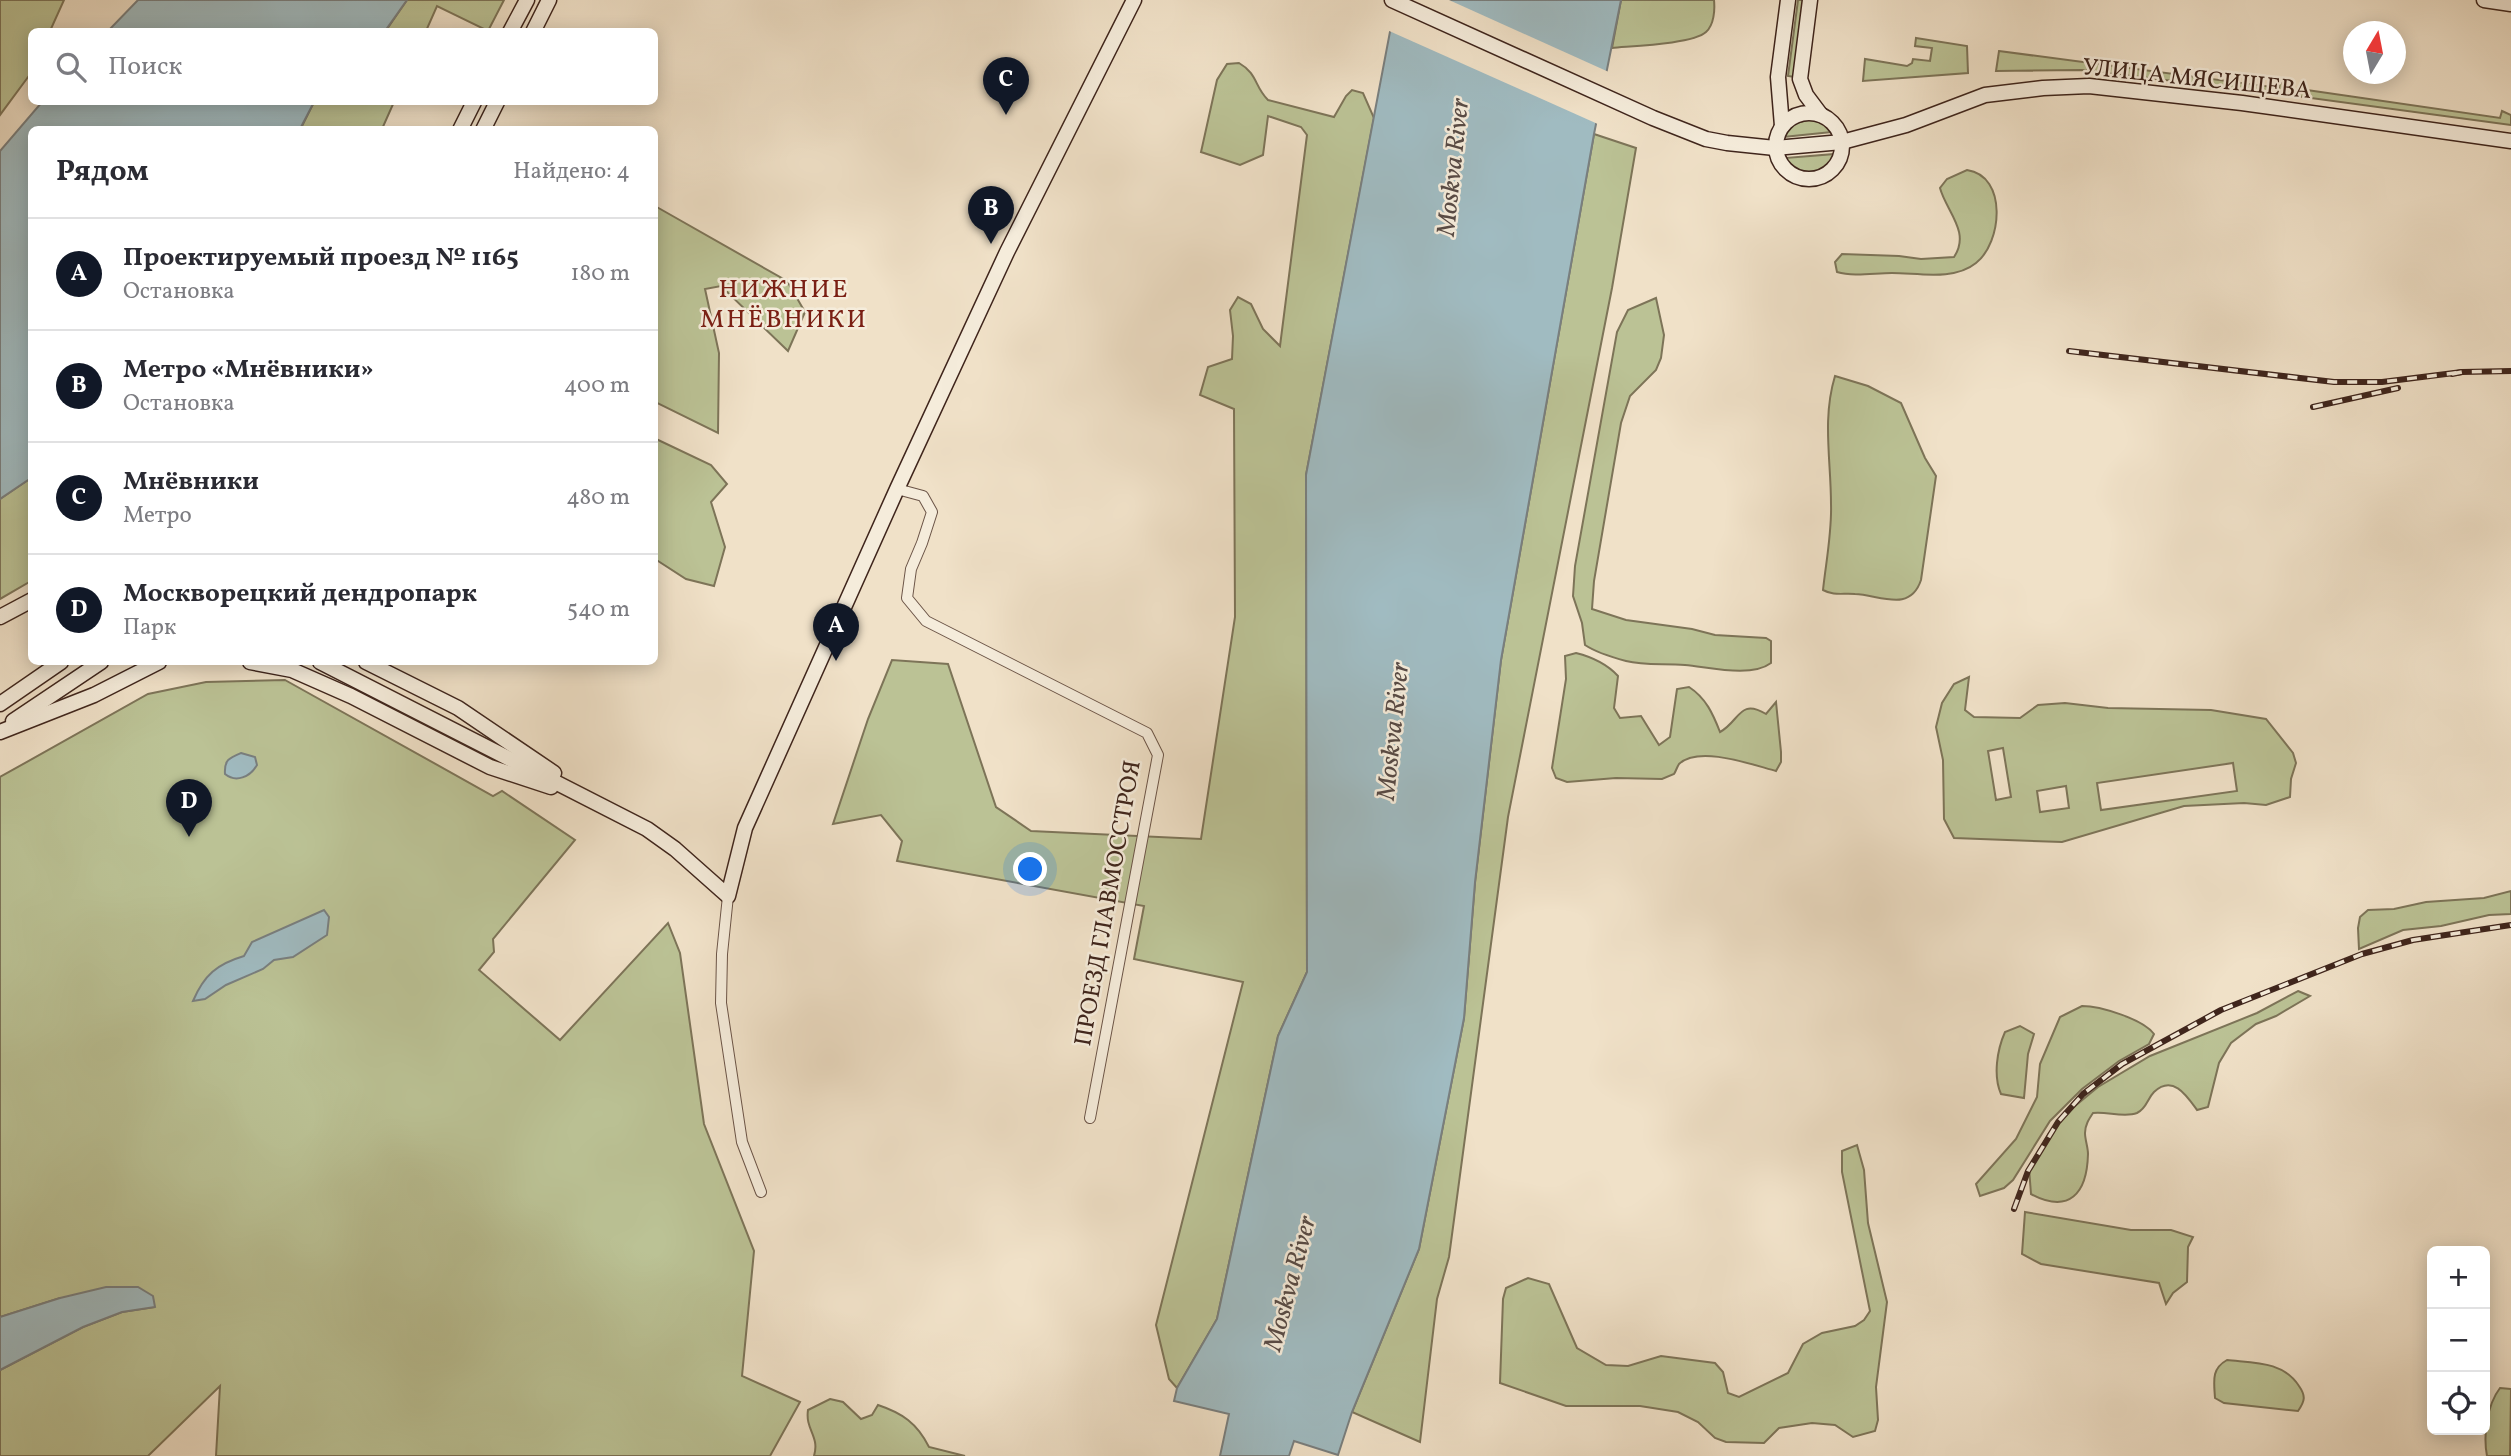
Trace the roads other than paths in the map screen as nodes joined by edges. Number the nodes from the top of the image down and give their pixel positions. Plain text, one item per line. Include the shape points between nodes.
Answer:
1 (527, 0) edge
2 (549, 0) edge
3 (1134, 0) edge
4 (1392, 0) edge
5 (1788, 0) edge
6 (1811, 0) edge
7 (2484, 0) edge
8 (2511, 4) edge
9 (512, 28) edge
10 (535, 28) edge
11 (473, 105) edge
12 (496, 105) edge
13 (1821, 115) junction
14 (462, 126) edge
15 (485, 126) edge
16 (1782, 126) junction
17 (2511, 141) edge
18 (1842, 142) junction
19 (1775, 148) junction
20 (897, 489) junction
21 (28, 601) edge
22 (0, 617) edge
23 (57, 665) edge
24 (97, 665) edge
25 (156, 665) edge
26 (266, 665) edge
27 (328, 665) edge
28 (372, 665) edge
29 (0, 704) edge
30 (0, 731) edge
31 (595, 802) junction
32 (728, 896) junction
33 (1090, 1118) dead end
34 (761, 1192) dead end

1 - 9 street
2 - 10 street
3 - 20 street via 1007,252
4 - 19 street, УЛИЦА МЯСИЩЕВА via 1706,139
5 - 16 street via 1778,77
6 - 13 street via 1800,79
7 - 8 street
11 - 14 street
12 - 15 street
13 - 16 street via 1801,113
13 - 18 street via 1833,123
16 - 19 street
17 - 18 street, УЛИЦА МЯСИЩЕВА via 2089,86 1985,96
18 - 19 street, УЛИЦА МЯСИЩЕВА
18 - 19 street via 1831,171 1812,179 1785,169
20 - 32 street via 744,828
20 - 33 street, ПРОЕЗД ГЛАВМОССТРОЯ via 923,496 932,512 911,569 907,598 926,621 1147,733 1158,755
21 - 22 street
23 - 29 street
24 - 30 street
25 - 30 street via 94,695
26 - 31 street via 292,670 351,696 490,767
27 - 31 street
28 - 31 street via 458,708
31 - 32 street via 647,829
32 - 34 street via 721,1003 742,1142

